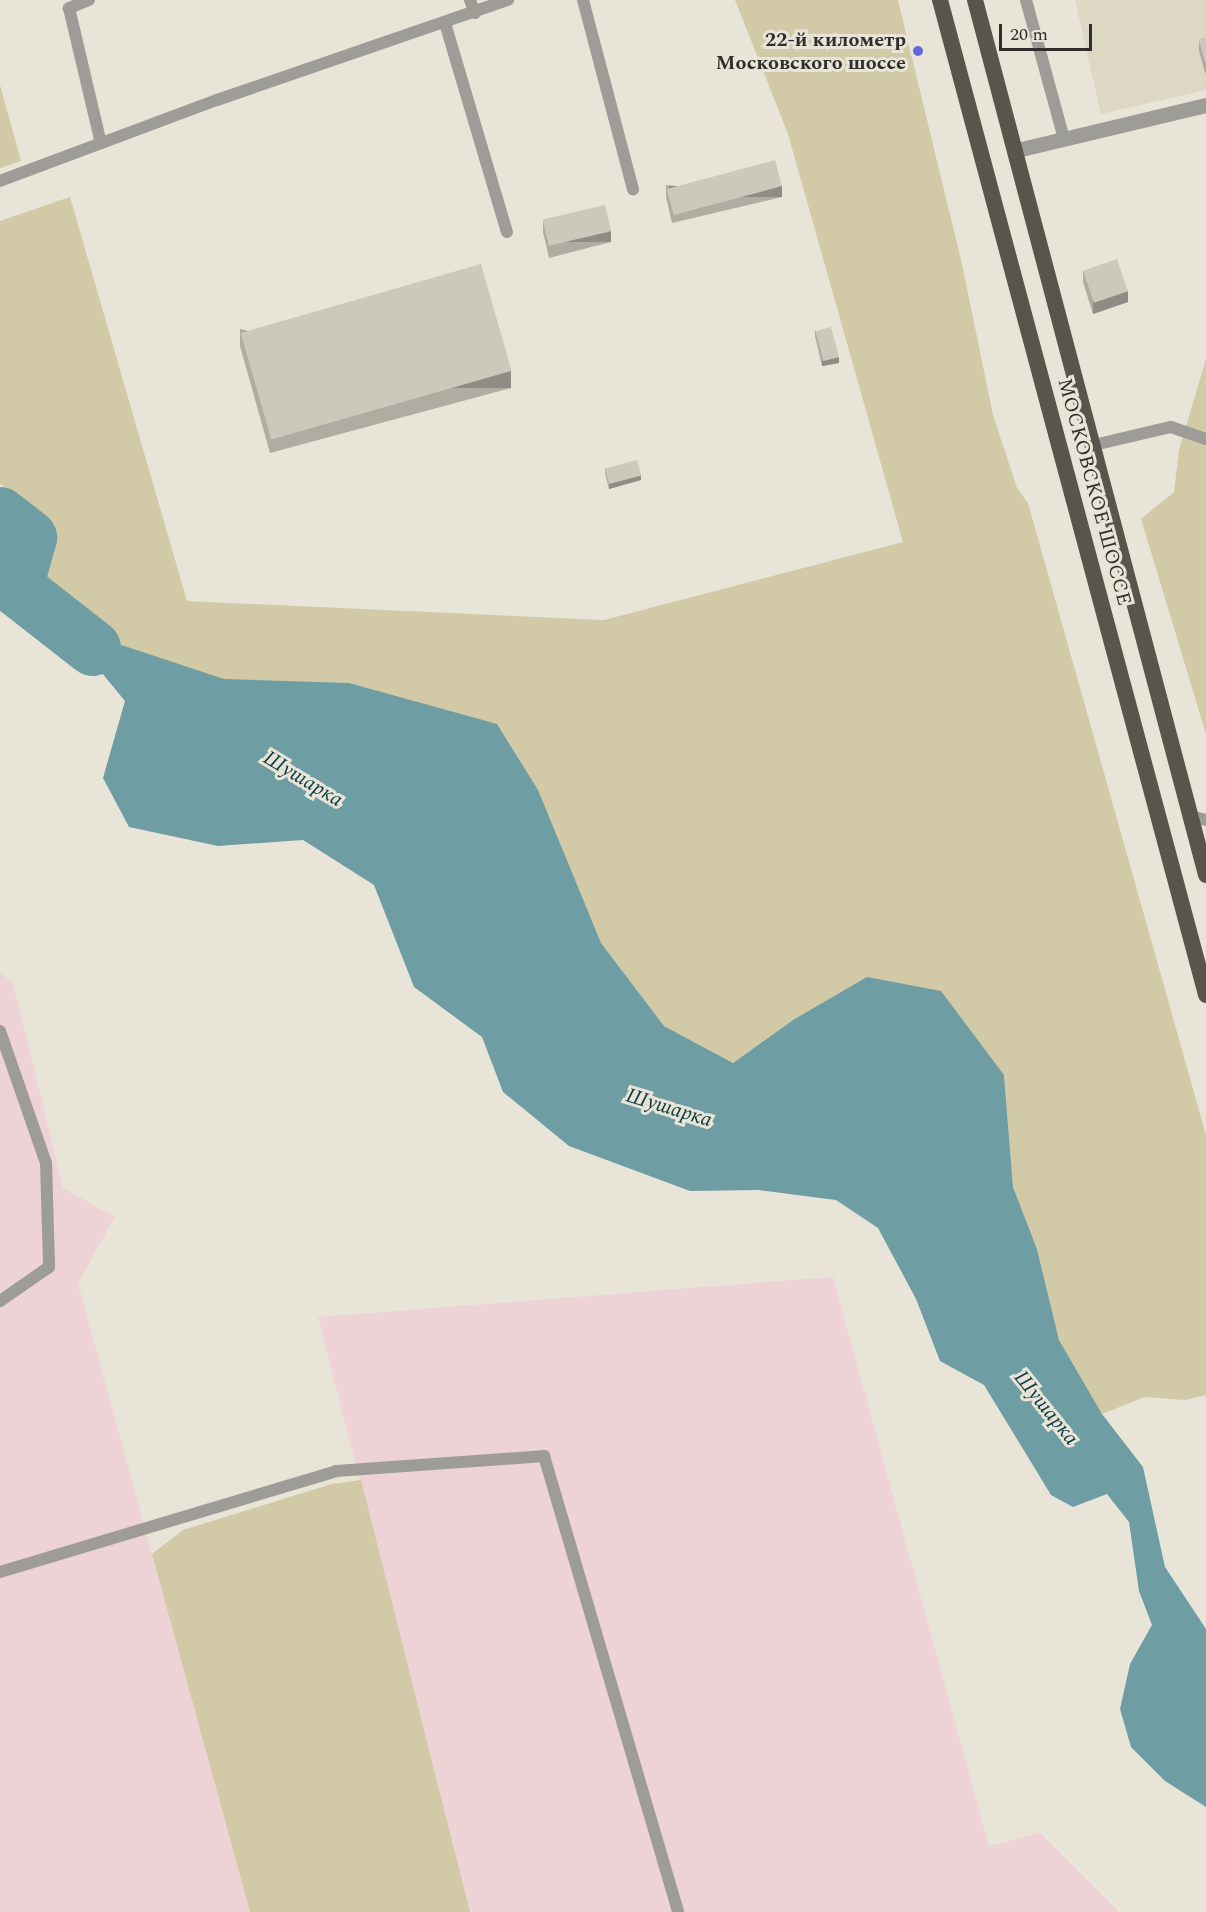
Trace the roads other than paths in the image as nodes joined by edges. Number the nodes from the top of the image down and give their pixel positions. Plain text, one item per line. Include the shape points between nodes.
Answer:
1 (89, 0) edge
2 (470, 0) edge
3 (507, 0) edge
4 (583, 0) edge
5 (940, 0) edge
6 (975, 0) edge
7 (1026, 0) edge
8 (475, 13) junction
9 (445, 23) junction
10 (1206, 105) edge
11 (1064, 139) junction
12 (101, 143) junction
13 (1017, 150) junction
14 (0, 181) edge
15 (633, 189) dead end
16 (507, 232) dead end
17 (1206, 439) edge
18 (1095, 445) junction
19 (1198, 818) edge
20 (1206, 875) edge
21 (1206, 995) edge
22 (0, 1030) edge
23 (0, 1301) edge
24 (0, 1572) edge
25 (678, 1912) edge

1 - 12 lane via 69,8
2 - 8 lane
3 - 8 lane
4 - 15 lane
5 - 21 highway, МОСКОВСКОЕ ШОССЕ
6 - 13 highway, МОСКОВСКОЕ ШОССЕ
7 - 11 lane
8 - 9 lane
9 - 12 lane
9 - 16 lane
10 - 11 street
11 - 13 street
12 - 14 lane
13 - 18 highway, МОСКОВСКОЕ ШОССЕ
17 - 18 lane via 1171,427
18 - 19 highway, МОСКОВСКОЕ ШОССЕ
19 - 20 highway, МОСКОВСКОЕ ШОССЕ
22 - 23 lane via 46,1163 49,1267
24 - 25 lane via 336,1471 544,1456

